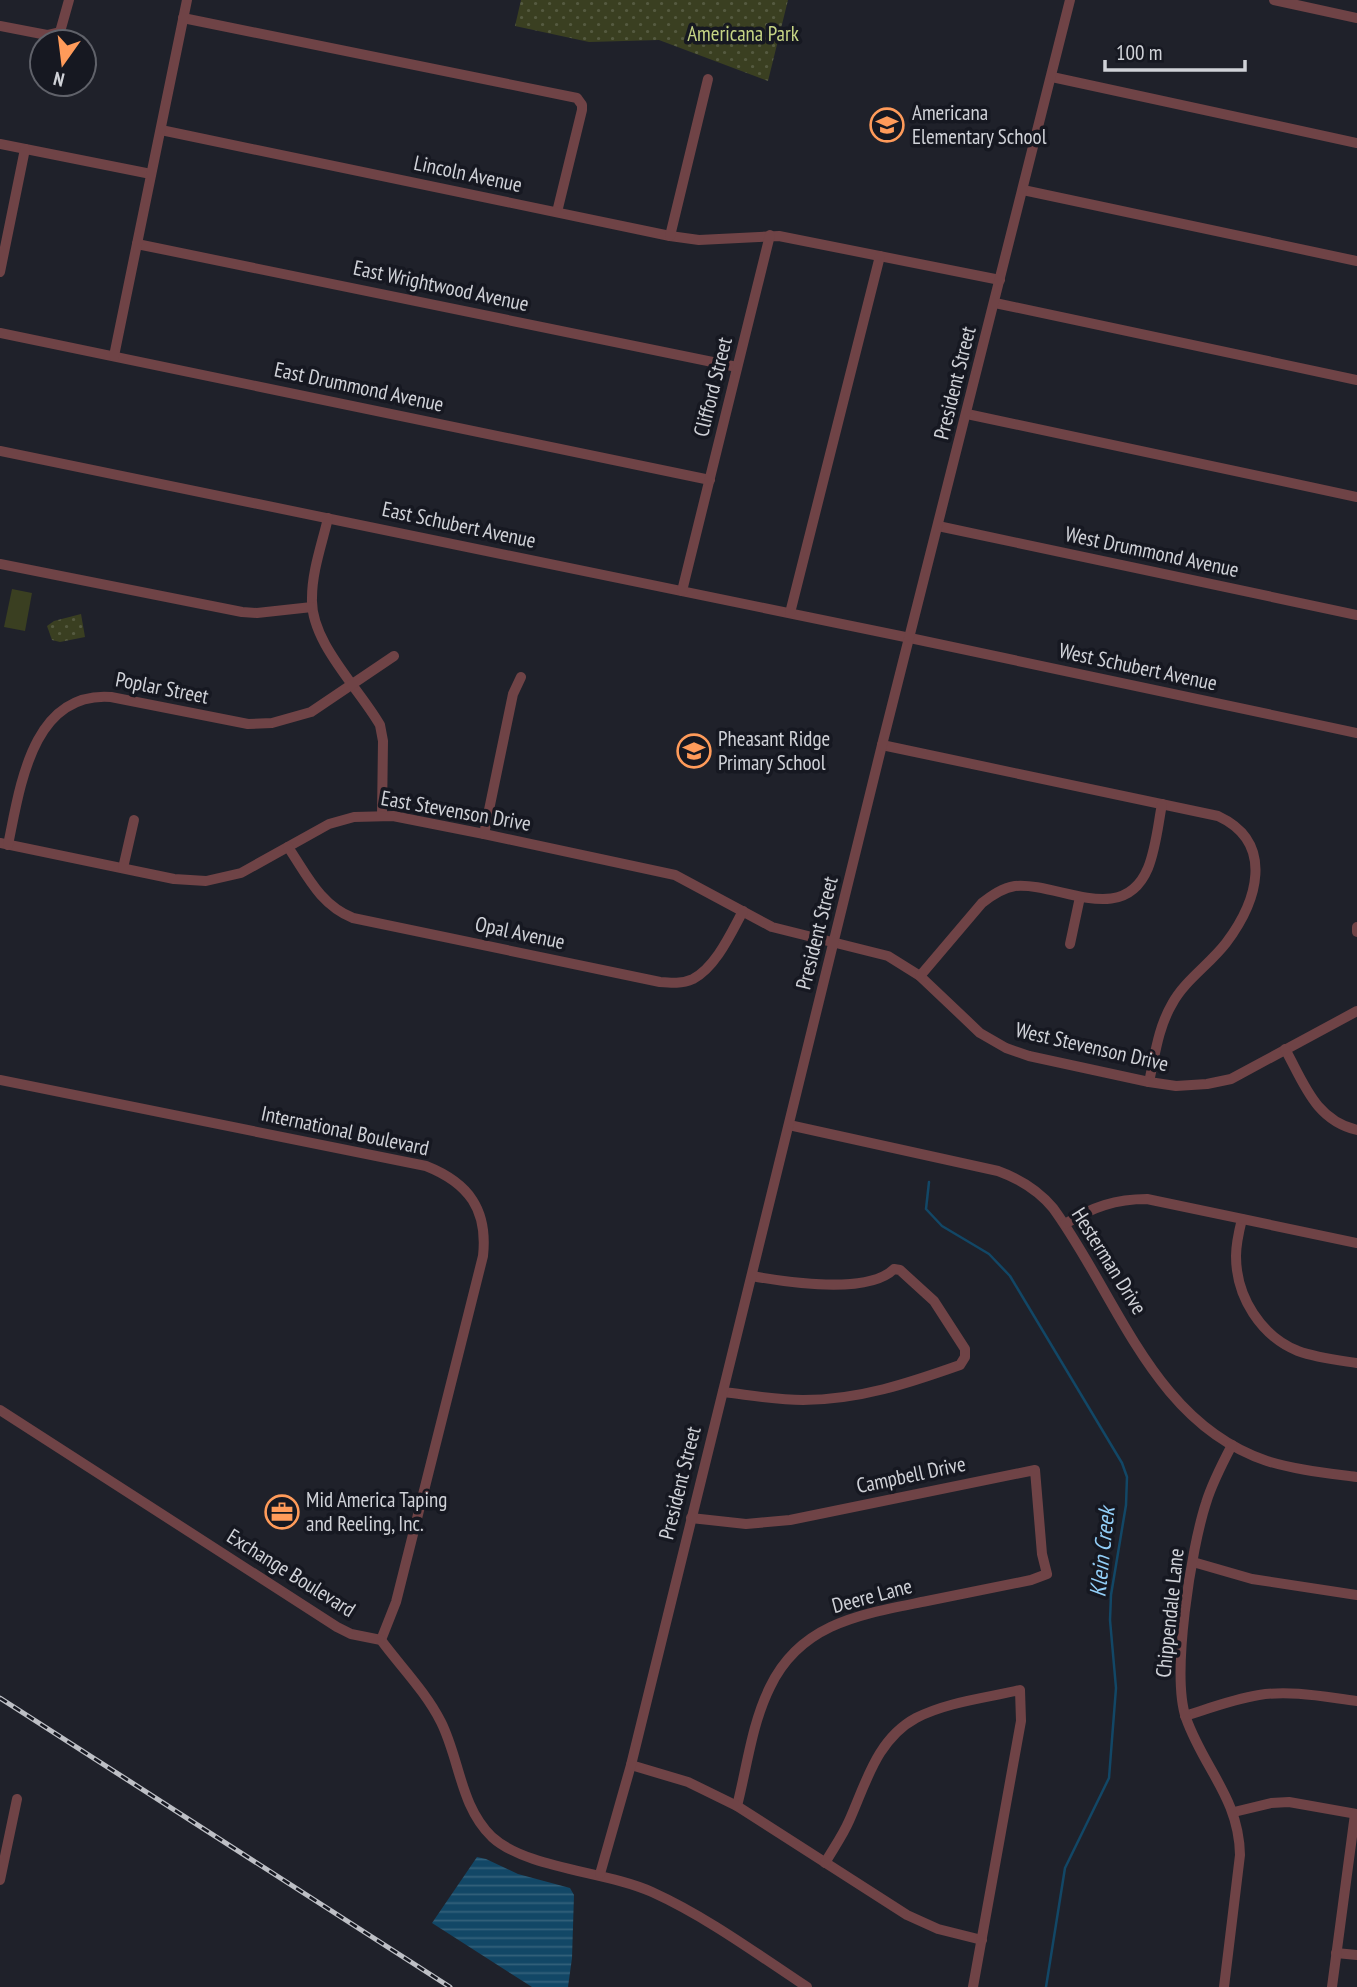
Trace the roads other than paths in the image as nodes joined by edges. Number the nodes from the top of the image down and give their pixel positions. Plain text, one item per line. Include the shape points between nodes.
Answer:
1 (69, 0) edge
2 (187, 0) edge
3 (1070, 0) edge
4 (1274, 0) edge
5 (183, 18) junction
6 (1357, 18) edge
7 (0, 26) edge
8 (1052, 77) junction
9 (708, 79) dead end
10 (161, 130) junction
11 (1357, 143) edge
12 (0, 144) edge
13 (25, 149) junction
14 (151, 174) junction
15 (1023, 190) junction
16 (557, 212) junction
17 (770, 235) junction
18 (670, 236) junction
19 (137, 244) junction
20 (880, 256) junction
21 (1357, 261) edge
22 (0, 272) edge
23 (1000, 280) junction
24 (995, 303) junction
25 (0, 333) edge
26 (114, 356) junction
27 (737, 367) junction
28 (1357, 380) edge
29 (967, 414) junction
30 (0, 450) edge
31 (710, 480) junction
32 (1357, 497) edge
33 (328, 518) junction
34 (938, 526) junction
35 (0, 564) edge
36 (682, 591) junction
37 (312, 607) junction
38 (790, 613) junction
39 (1357, 615) edge
40 (911, 638) junction
41 (394, 656) dead end
42 (521, 677) dead end
43 (352, 683) junction
44 (1357, 733) edge
45 (883, 746) junction
46 (1163, 804) junction
47 (382, 815) junction
48 (134, 820) dead end
49 (484, 834) junction
50 (4, 844) edge
51 (288, 847) junction
52 (123, 868) junction
53 (1080, 897) junction
54 (743, 911) junction
55 (834, 942) junction
56 (1070, 944) dead end
57 (920, 976) junction
58 (1357, 1011) edge
59 (1285, 1049) junction
60 (0, 1080) edge
61 (1149, 1082) junction
62 (789, 1125) junction
63 (1357, 1130) edge
64 (1242, 1219) junction
65 (1065, 1224) junction
66 (1357, 1243) edge
67 (752, 1276) junction
68 (1357, 1363) edge
69 (723, 1392) junction
70 (0, 1410) edge
71 (1232, 1445) junction
72 (1357, 1477) edge
73 (691, 1518) junction
74 (1193, 1562) junction
75 (1047, 1574) joint
76 (1357, 1595) edge
77 (381, 1640) junction
78 (1357, 1701) edge
79 (1185, 1716) junction
80 (631, 1765) junction
81 (17, 1799) dead end
82 (737, 1805) junction
83 (1234, 1811) junction
84 (1356, 1814) edge
85 (825, 1863) junction
86 (600, 1874) junction
87 (0, 1880) edge
88 (982, 1940) junction
89 (1336, 1953) junction
90 (1357, 1955) edge
91 (807, 1987) edge
92 (972, 1987) edge
93 (1224, 1987) edge
94 (1332, 1987) edge

1 - 7 street via 60,32 47,35
2 - 5 street
3 - 8 street, President Street
4 - 6 street
5 - 10 street
5 - 16 street via 573,97 581,102 582,110
8 - 11 street
8 - 15 street, President Street
9 - 18 street
10 - 14 street
10 - 16 street, Lincoln Avenue
12 - 13 street
13 - 14 street
13 - 22 street
14 - 19 street
15 - 21 street
15 - 23 street, President Street
16 - 18 street, Lincoln Avenue
17 - 18 street, Lincoln Avenue via 710,240
17 - 20 street
17 - 27 street, Clifford Street
19 - 26 street
19 - 27 street, East Wrightwood Avenue
20 - 23 street
20 - 38 street
23 - 24 street, President Street
24 - 28 street
24 - 29 street, President Street
25 - 26 street, East Drummond Avenue
26 - 31 street, East Drummond Avenue
27 - 31 street, Clifford Street
29 - 32 street
29 - 34 street, President Street
30 - 33 street, East Schubert Avenue
31 - 36 street, Clifford Street
33 - 36 street, East Schubert Avenue
33 - 37 street
34 - 39 street, West Drummond Avenue
34 - 40 street, President Street
35 - 37 street via 242,612
36 - 38 street, East Schubert Avenue
37 - 43 street via 324,642
38 - 40 street, East Schubert Avenue
40 - 44 street, West Schubert Avenue
40 - 45 street, President Street
41 - 43 street, Poplar Street
42 - 49 street via 513,694
43 - 47 street via 382,733
43 - 50 street, Poplar Street via 311,712 272,723 248,724 111,697 72,703 39,739 26,763
45 - 46 street
45 - 55 street, President Street
46 - 53 street via 1142,878 1112,898
46 - 61 street via 1218,816 1240,829 1255,854 1256,878 1234,931 1172,1003 1160,1030
47 - 49 street, East Stevenson Drive
47 - 51 street, East Stevenson Drive via 329,824
48 - 52 street
49 - 54 street, East Stevenson Drive via 676,875
50 - 52 street, East Stevenson Drive
51 - 52 street, East Stevenson Drive via 241,873 206,881
51 - 54 street, Opal Avenue via 336,912 660,982 676,984 705,969
53 - 56 street
53 - 57 street via 1024,886 999,891 982,903
54 - 55 street, East Stevenson Drive via 772,927
55 - 57 street, West Stevenson Drive via 888,956
55 - 62 street, President Street
57 - 61 street, West Stevenson Drive via 980,1033 1006,1048
58 - 59 street, West Stevenson Drive
59 - 61 street, West Stevenson Drive via 1231,1079 1190,1086
59 - 63 street via 1318,1108 1338,1124
60 - 77 street, International Boulevard via 426,1166 446,1174 477,1206 484,1227 483,1256 396,1602
62 - 65 street, Hesterman Drive via 998,1171 1037,1192
62 - 67 street, President Street
64 - 65 street via 1133,1199 1102,1205
64 - 66 street
64 - 68 street via 1236,1256 1239,1281 1260,1324 1297,1350
65 - 71 street, Hesterman Drive via 1161,1382 1193,1418
67 - 69 street, President Street
67 - 69 street via 827,1284 880,1279 900,1270 934,1301 965,1349 965,1357 960,1365 860,1396 803,1400
69 - 73 street, President Street
70 - 77 street, Exchange Boulevard via 337,1627
71 - 72 street, Hesterman Drive via 1287,1466
71 - 74 street, Chippendale Lane via 1206,1502
73 - 75 street, Campbell Drive via 746,1524 790,1520 1035,1469
73 - 80 street, President Street
74 - 76 street via 1268,1582
74 - 79 street, Chippendale Lane via 1180,1675
75 - 82 street, Deere Lane via 852,1618 823,1630 785,1664 770,1688
77 - 86 street via 442,1723 466,1795 486,1830 513,1852
78 - 79 street via 1278,1693
79 - 83 street, Chippendale Lane
80 - 82 street via 688,1782
80 - 86 street, President Street
81 - 87 street
82 - 85 street
83 - 84 street via 1289,1802
83 - 93 street, Chippendale Lane via 1240,1855
84 - 89 street
85 - 88 street via 907,1915
85 - 88 street via 848,1824 871,1767 891,1739 928,1713 1020,1690 1021,1721
86 - 91 street via 683,1907
88 - 92 street
89 - 90 street
89 - 94 street

